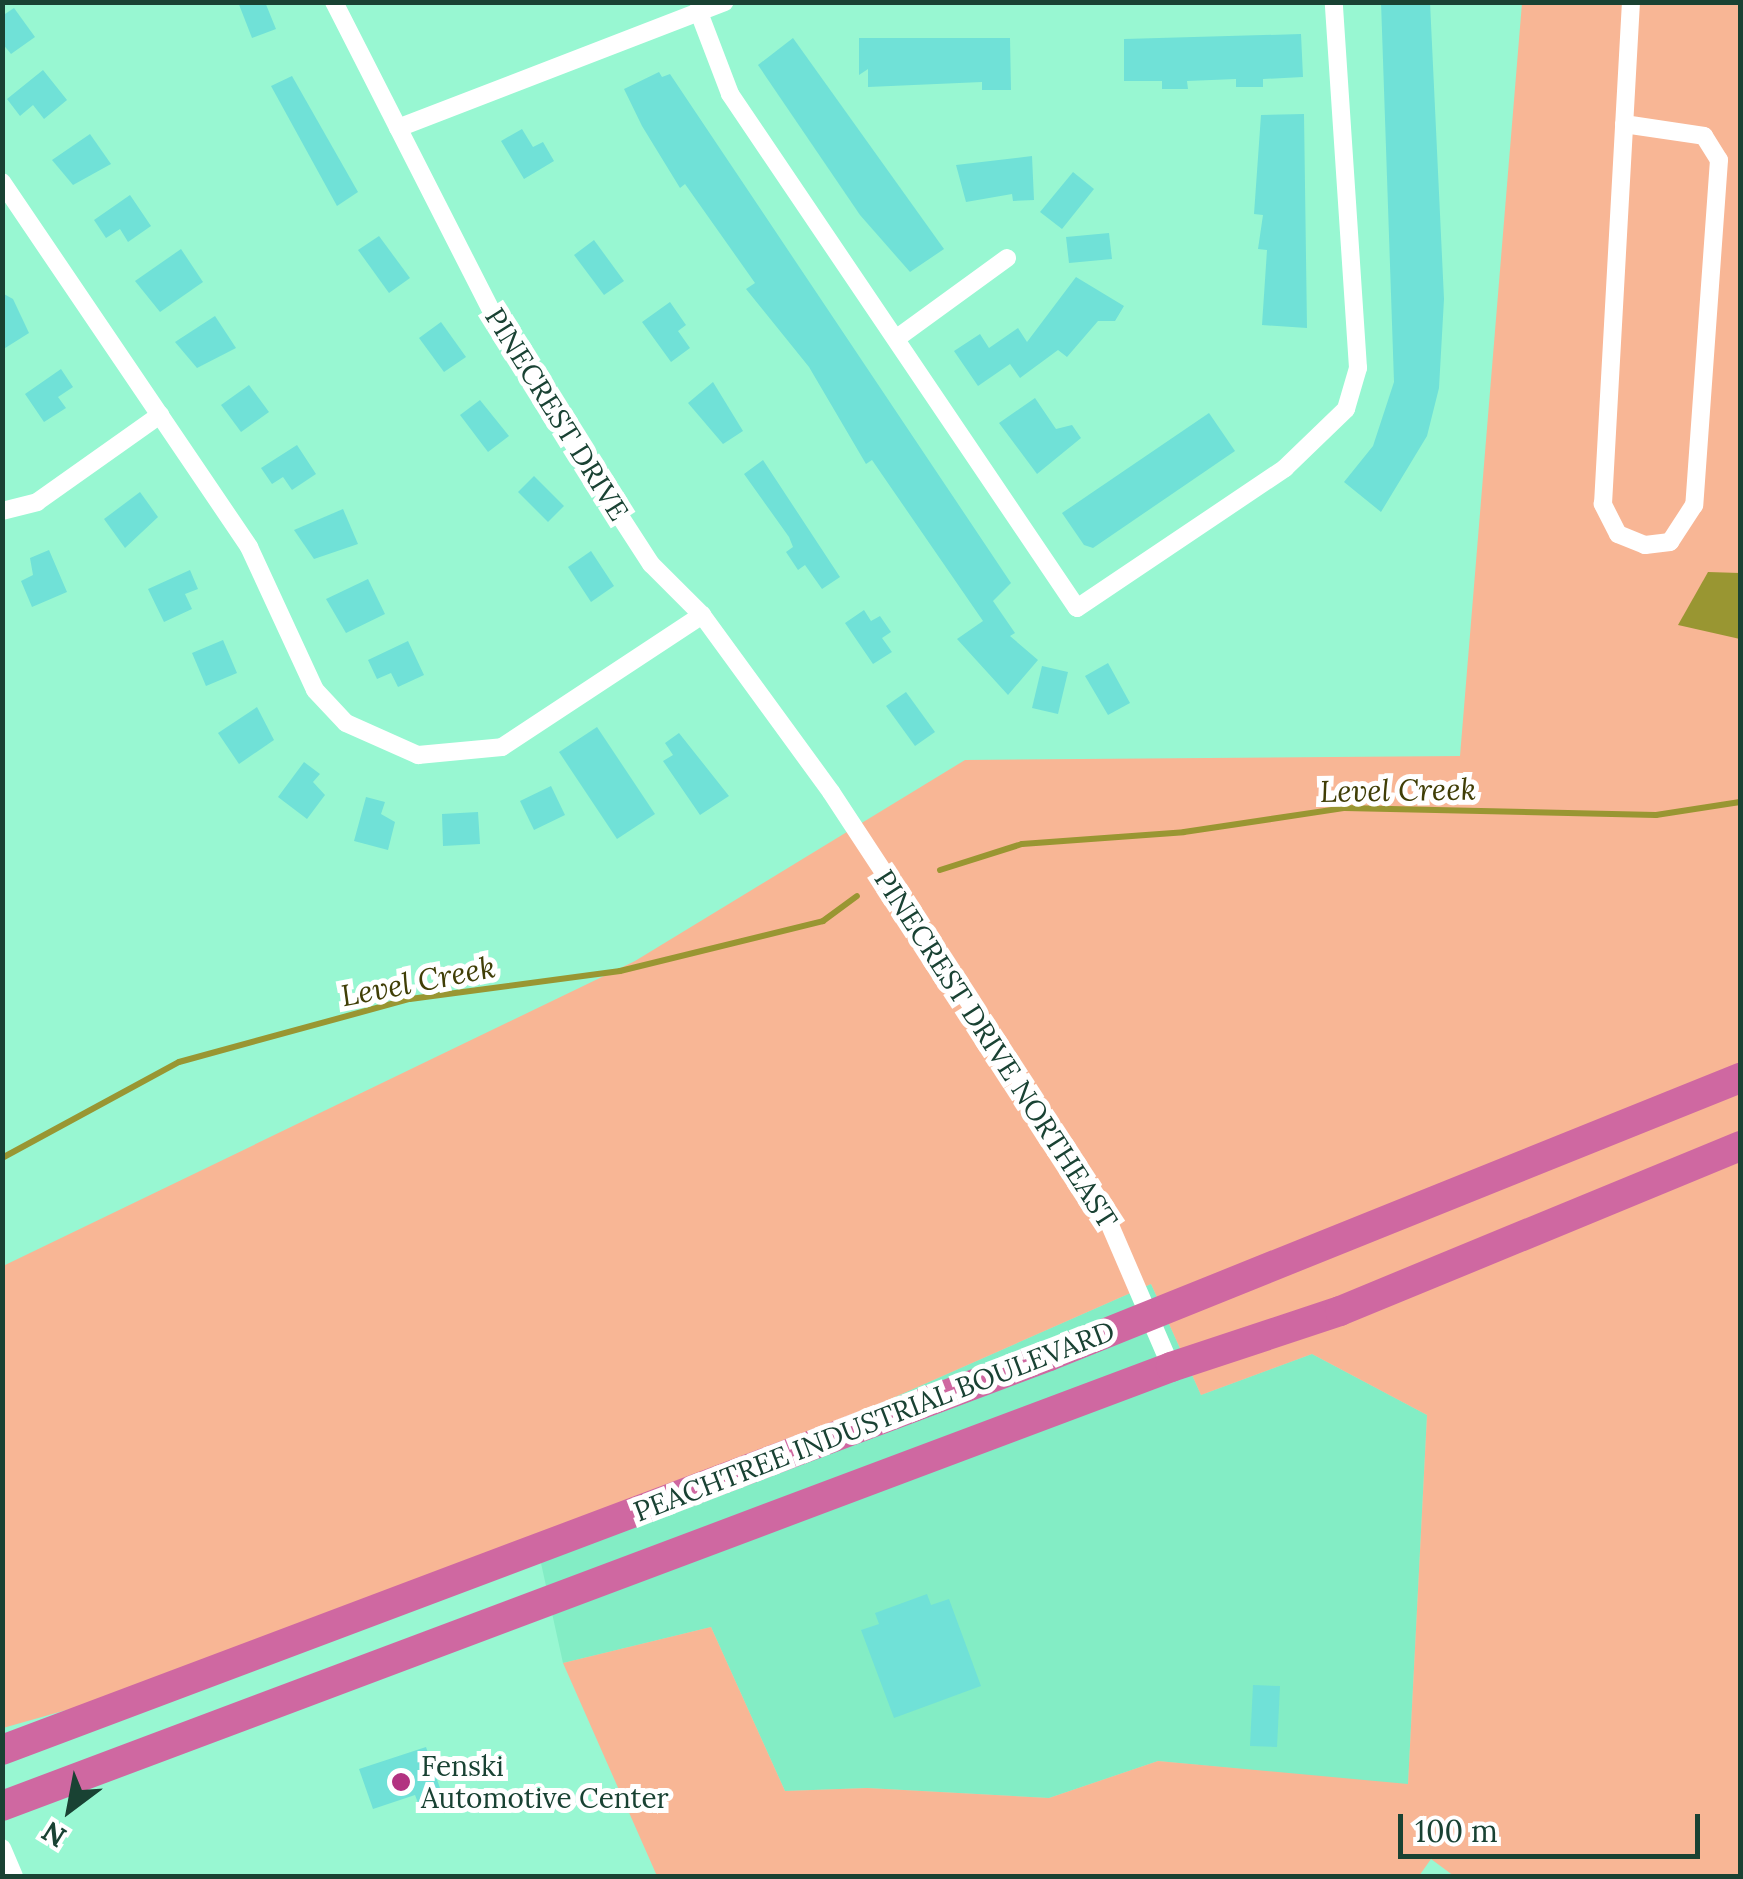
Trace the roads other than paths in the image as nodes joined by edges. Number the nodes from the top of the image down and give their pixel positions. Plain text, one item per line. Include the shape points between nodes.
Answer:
1 (334, 2) edge
2 (724, 2) edge
3 (1334, 2) edge
4 (1631, 2) edge
5 (698, 10) junction
6 (1624, 124) junction
7 (398, 128) junction
8 (2, 182) edge
9 (1007, 258) dead end
10 (897, 338) junction
11 (160, 415) junction
12 (2, 511) edge
13 (702, 615) junction
14 (831, 792) joint
15 (1740, 1078) edge
16 (1740, 1146) edge
17 (1152, 1312) junction
18 (1170, 1367) junction
19 (2, 1750) edge
20 (2, 1806) edge
21 (2, 1848) edge
22 (14, 1876) edge

1 - 7 street, PINECREST DRIVE
2 - 5 street
3 - 10 street via 1358,368 1346,409 1285,468 1077,608
4 - 6 street
5 - 7 street
5 - 10 street via 730,94
6 - 6 street via 1603,504 1618,534 1645,545 1670,542 1694,505 1719,160 1704,136
7 - 13 street, PINECREST DRIVE via 506,340 652,564
8 - 11 street
9 - 10 street
11 - 12 street via 37,502
11 - 13 street via 249,547 314,690 346,724 418,755 502,747
13 - 14 street, PINECREST DRIVE
14 - 17 street, PINECREST DRIVE NORTHEAST via 1100,1202
15 - 17 highway, PEACHTREE INDUSTRIAL BOULEVARD
16 - 18 highway, PEACHTREE INDUSTRIAL BOULEVARD via 1340,1311
17 - 18 street, PINECREST DRIVE NORTHEAST
17 - 19 highway, PEACHTREE INDUSTRIAL BOULEVARD via 595,1530
18 - 20 highway, PEACHTREE INDUSTRIAL BOULEVARD
21 - 22 street

